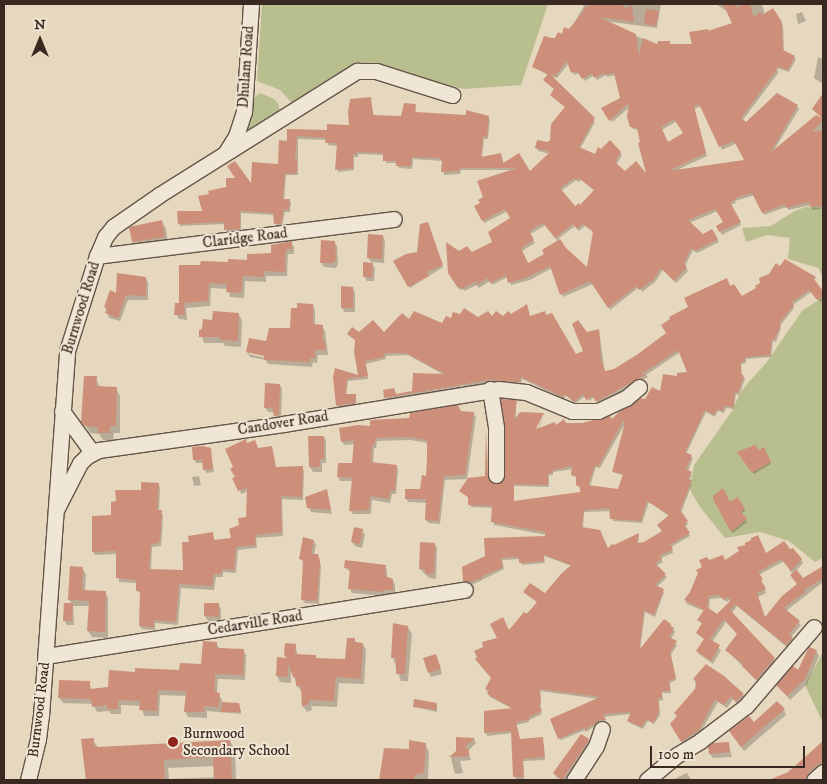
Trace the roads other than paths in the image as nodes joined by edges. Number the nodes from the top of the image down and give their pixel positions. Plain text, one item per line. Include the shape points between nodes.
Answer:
1 (251, 4) edge
2 (452, 95) dead end
3 (224, 155) junction
4 (394, 219) dead end
5 (97, 256) junction
6 (640, 387) dead end
7 (490, 389) junction
8 (62, 411) junction
9 (92, 452) junction
10 (496, 475) dead end
11 (55, 511) junction
12 (465, 590) dead end
13 (814, 627) dead end
14 (46, 656) junction
15 (602, 730) dead end
16 (823, 772) edge
17 (28, 780) edge
18 (574, 780) edge
19 (647, 780) edge
20 (814, 780) edge

1 - 3 street, Dhulam Road via 244,112 236,136
2 - 3 street, Burnwood Road via 376,71 357,71
3 - 5 street, Burnwood Road via 113,227
4 - 5 street, Claridge Road
5 - 8 street, Burnwood Road via 67,351
6 - 7 street, Candover Road via 608,408 590,412 561,407 517,390
7 - 9 street, Candover Road
7 - 10 street via 496,428
8 - 9 street
8 - 11 street, Burnwood Road
9 - 11 street via 80,463
11 - 14 street, Burnwood Road
12 - 14 street, Cedarville Road
13 - 19 street via 746,706
14 - 17 street, Burnwood Road via 38,739
15 - 18 street via 596,746
16 - 20 street

